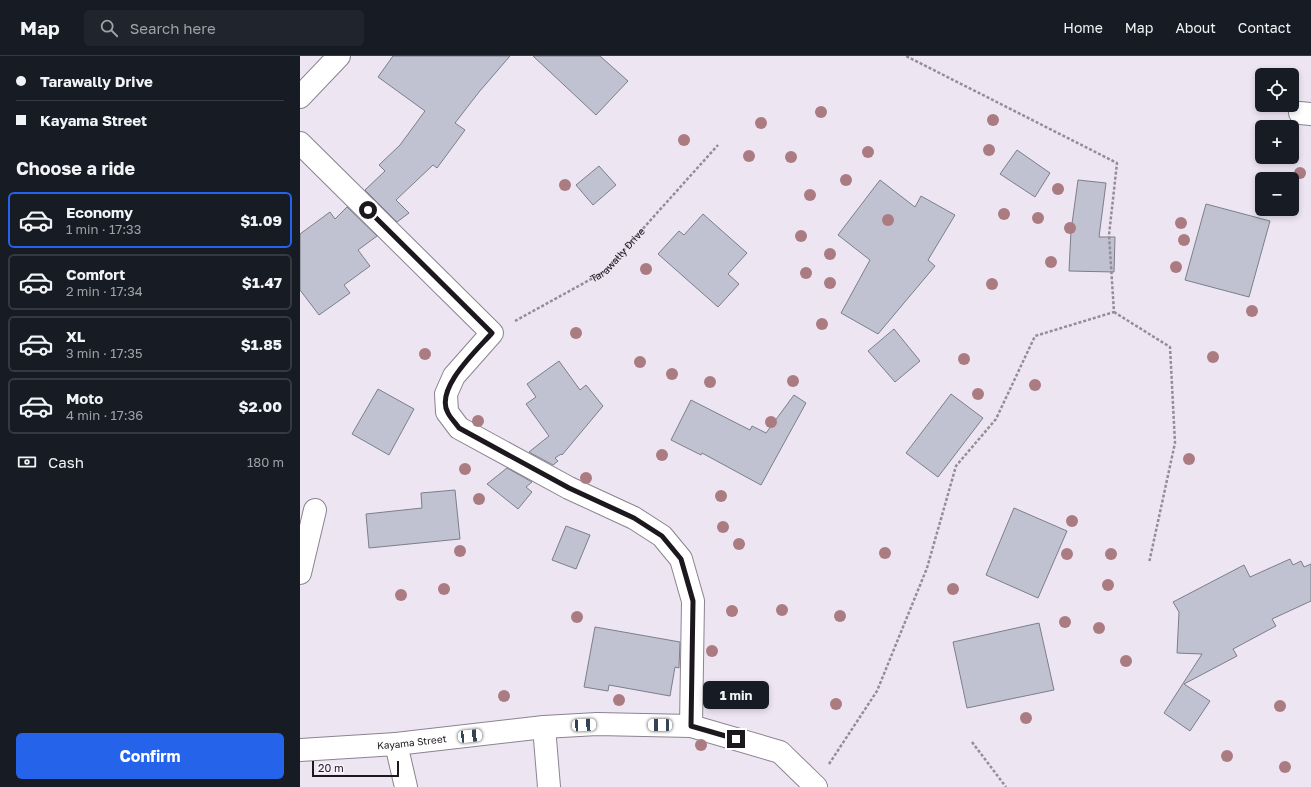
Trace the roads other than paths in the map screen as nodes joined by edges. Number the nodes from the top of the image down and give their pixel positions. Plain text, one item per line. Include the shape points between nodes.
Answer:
1 (339, 56) edge
2 (300, 97) edge
3 (300, 142) edge
4 (315, 510) dead end
5 (300, 573) edge
6 (691, 726) junction
7 (544, 727) junction
8 (396, 744) junction
9 (300, 750) edge
10 (406, 787) edge
11 (549, 787) edge
12 (815, 787) edge

1 - 2 street
3 - 6 street via 492,333 454,376 446,394 447,412 459,428 569,488 634,518 662,536 681,559 693,601
4 - 5 street
6 - 7 street, Kayama Street via 597,724
6 - 12 street, Kayama Street via 780,752
7 - 8 street, Kayama Street
7 - 11 street
8 - 9 street, Kayama Street
8 - 10 street

